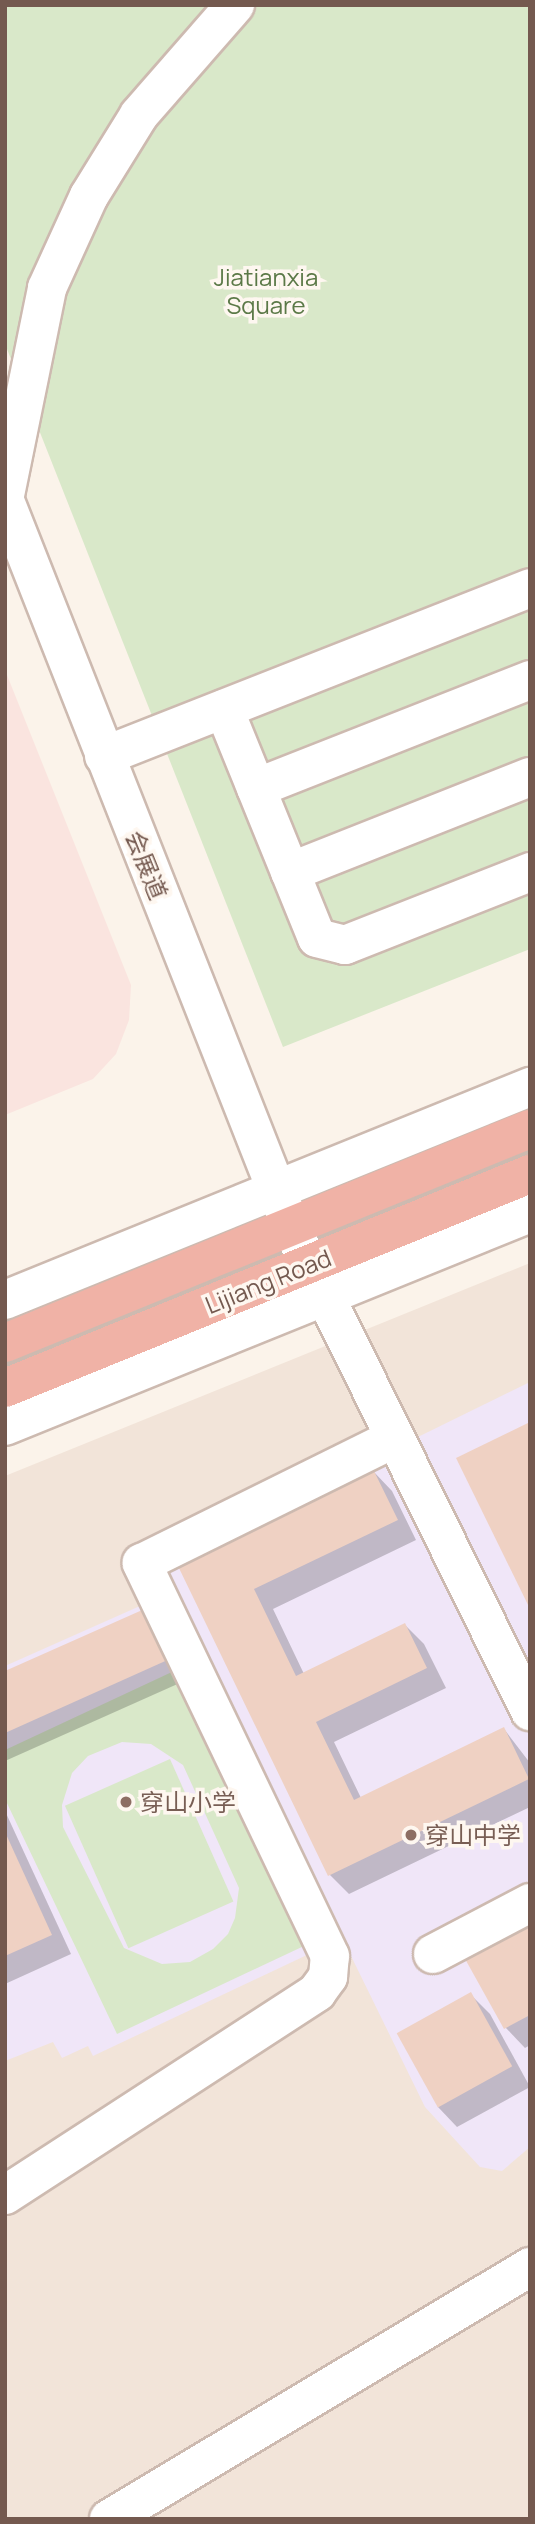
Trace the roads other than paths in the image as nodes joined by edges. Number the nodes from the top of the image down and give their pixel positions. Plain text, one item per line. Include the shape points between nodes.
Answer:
1 (235, 5) edge
2 (5, 495) edge
3 (5, 501) edge
4 (530, 588) edge
5 (530, 680) edge
6 (224, 709) junction
7 (104, 756) junction
8 (530, 777) edge
9 (256, 788) junction
10 (290, 872) junction
11 (530, 872) edge
12 (530, 1087) edge
13 (530, 1129) edge
14 (530, 1174) edge
15 (277, 1189) junction
16 (530, 1213) edge
17 (291, 1227) junction
18 (318, 1280) junction
19 (5, 1300) edge
20 (5, 1343) edge
21 (5, 1388) edge
22 (5, 1426) edge
23 (395, 1438) junction
24 (530, 1711) edge
25 (530, 1903) edge
26 (433, 1954) dead end
27 (5, 2195) edge
28 (530, 2267) edge
29 (109, 2519) edge

1 - 2 street via 139,115 84,208 47,288
3 - 7 street, 会展道
4 - 6 street
5 - 9 street
6 - 7 street
6 - 9 street
7 - 15 street, 会展道
8 - 10 street
9 - 10 street
10 - 11 street via 317,938 345,945
12 - 15 street
13 - 17 highway, Lijiang Road
14 - 18 highway, Lijiang Road
15 - 17 street, 会展道
15 - 19 street
16 - 18 street
17 - 18 street, 会展道
17 - 20 highway, Lijiang Road
18 - 21 highway, Lijiang Road
18 - 22 street
18 - 23 street, 会展道
23 - 24 street, 会展道
23 - 27 street via 142,1563 330,1956 328,1977 317,1992
25 - 26 street
28 - 29 street

